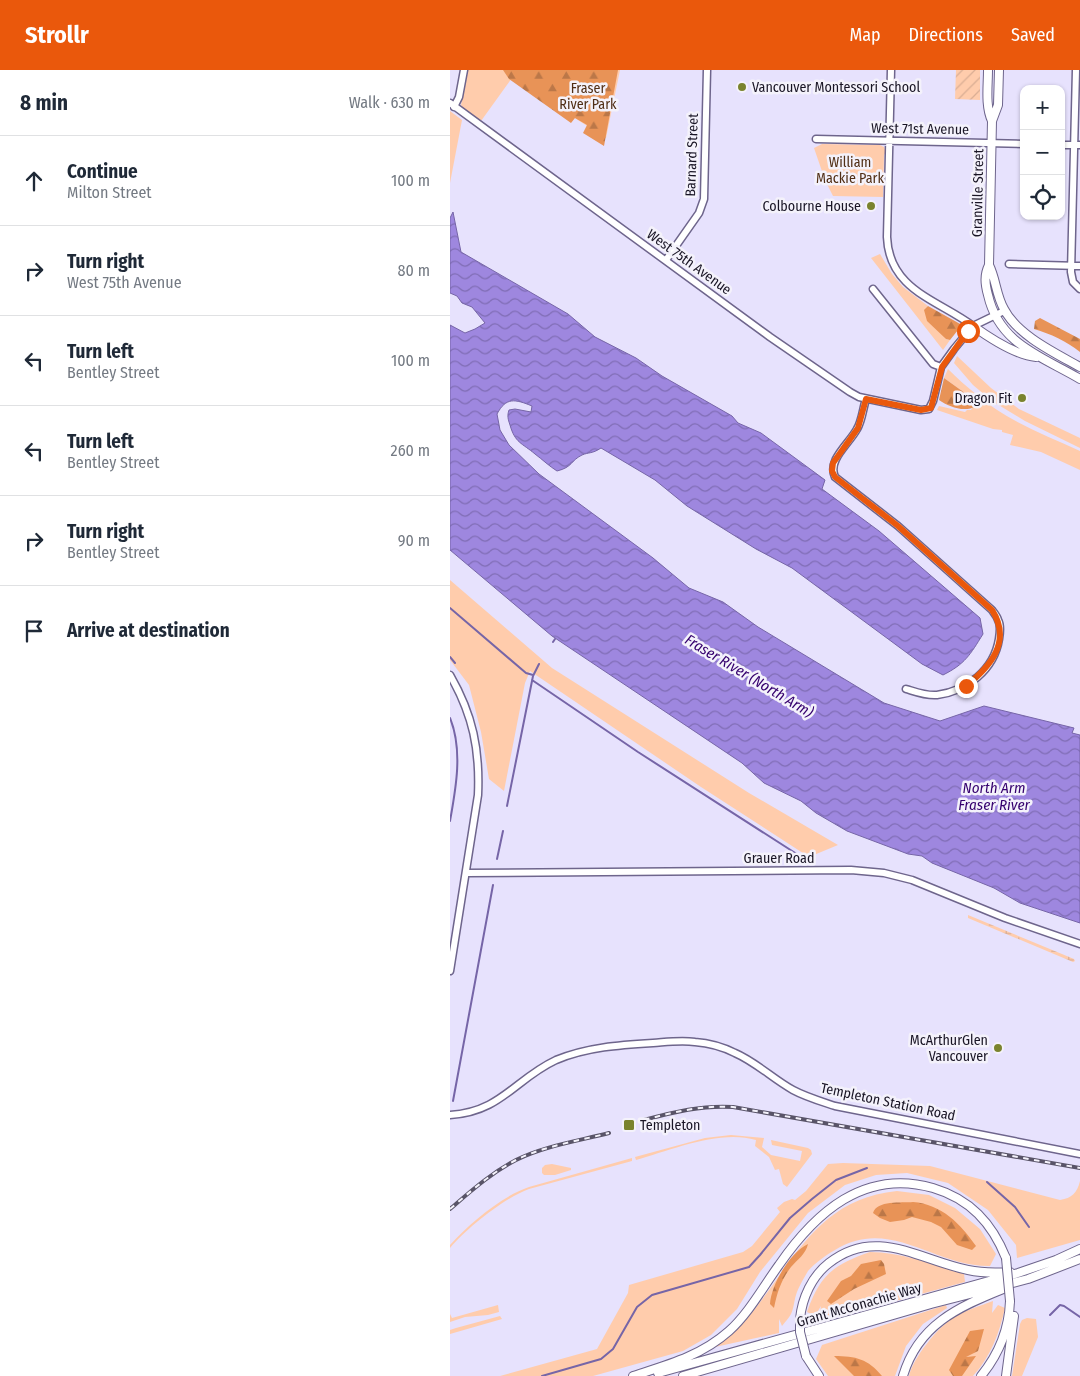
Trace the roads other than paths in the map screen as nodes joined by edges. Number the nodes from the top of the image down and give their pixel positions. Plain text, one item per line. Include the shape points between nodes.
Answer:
1 (464, 70) edge
2 (707, 70) edge
3 (891, 70) edge
4 (988, 70) edge
5 (999, 70) edge
6 (1076, 70) edge
7 (452, 105) edge
8 (992, 121) junction
9 (816, 139) dead end
10 (890, 141) junction
11 (992, 143) junction
12 (1020, 144) edge
13 (1077, 145) edge
14 (666, 260) junction
15 (1009, 264) dead end
16 (989, 265) junction
17 (1071, 266) junction
18 (1080, 266) edge
19 (872, 289) dead end
20 (1080, 289) edge
21 (1004, 311) junction
22 (995, 316) junction
23 (973, 326) junction
24 (1041, 357) junction
25 (1080, 366) edge
26 (942, 367) junction
27 (1080, 378) edge
28 (866, 399) junction
29 (450, 675) edge
30 (906, 689) dead end
31 (466, 873) junction
32 (1080, 944) edge
33 (452, 953) junction
34 (450, 962) edge
35 (450, 971) edge
36 (450, 1115) edge
37 (1080, 1154) edge
38 (1080, 1250) edge
39 (1080, 1259) edge
40 (1032, 1269) junction
41 (1028, 1279) junction
42 (1013, 1301) junction
43 (633, 1376) edge
44 (641, 1376) edge
45 (683, 1376) edge
46 (819, 1376) edge
47 (903, 1376) edge
48 (981, 1376) edge
49 (1006, 1376) edge

1 - 7 street via 459,97
2 - 14 street, Barnard Street via 704,199
3 - 10 street
4 - 8 main road, Granville Street via 988,105
5 - 8 main road, Granville Street via 998,105
6 - 13 street
7 - 14 street, West 75th Avenue
8 - 11 main road, Granville Street
9 - 10 street, West 71st Avenue
10 - 11 street, West 71st Avenue
10 - 23 street via 887,237 892,262 918,293
11 - 12 street, West 71st Avenue
11 - 16 main road, Granville Street
13 - 17 street
14 - 28 street, West 75th Avenue via 800,358
15 - 17 street
16 - 21 main road, Granville Street
16 - 22 main road, Granville Street via 985,273 986,287
17 - 18 street
17 - 20 street via 1072,279
19 - 26 street via 933,364
21 - 22 street
21 - 25 main road via 1033,339
22 - 23 street
22 - 24 main road, Granville Street via 1009,336
23 - 24 main road via 1026,356
23 - 26 street
24 - 27 main road
26 - 28 street, West 75th Avenue via 932,406 928,410
28 - 30 street via 858,428 833,463 835,477 898,526 992,610 999,620 998,649 987,669 966,686 936,695
29 - 31 street via 470,718 478,758 478,795
31 - 32 street, Grauer Road via 851,870 884,873 912,880
31 - 33 street
33 - 34 street
33 - 35 street
36 - 37 street, Templeton Station Road via 468,1113 494,1103 537,1071 572,1055 624,1045 689,1041 735,1053 792,1089 835,1106
38 - 40 main road, Grant McConachie Way
39 - 41 main road, Grant McConachie Way
40 - 44 main road, Grant McConachie Way via 709,1360
40 - 46 main road, bridge via 980,1272 879,1245 864,1246 842,1254 820,1272 803,1302 800,1332 806,1356
41 - 45 main road, Grant McConachie Way
41 - 47 main road via 962,1306 942,1319 917,1347
42 - 43 main road, bridge via 1012,1275 999,1241 986,1221 955,1197 934,1188 888,1184 864,1189 836,1203 811,1224 742,1317 723,1336 683,1360
42 - 48 main road via 1002,1343
42 - 49 main road

